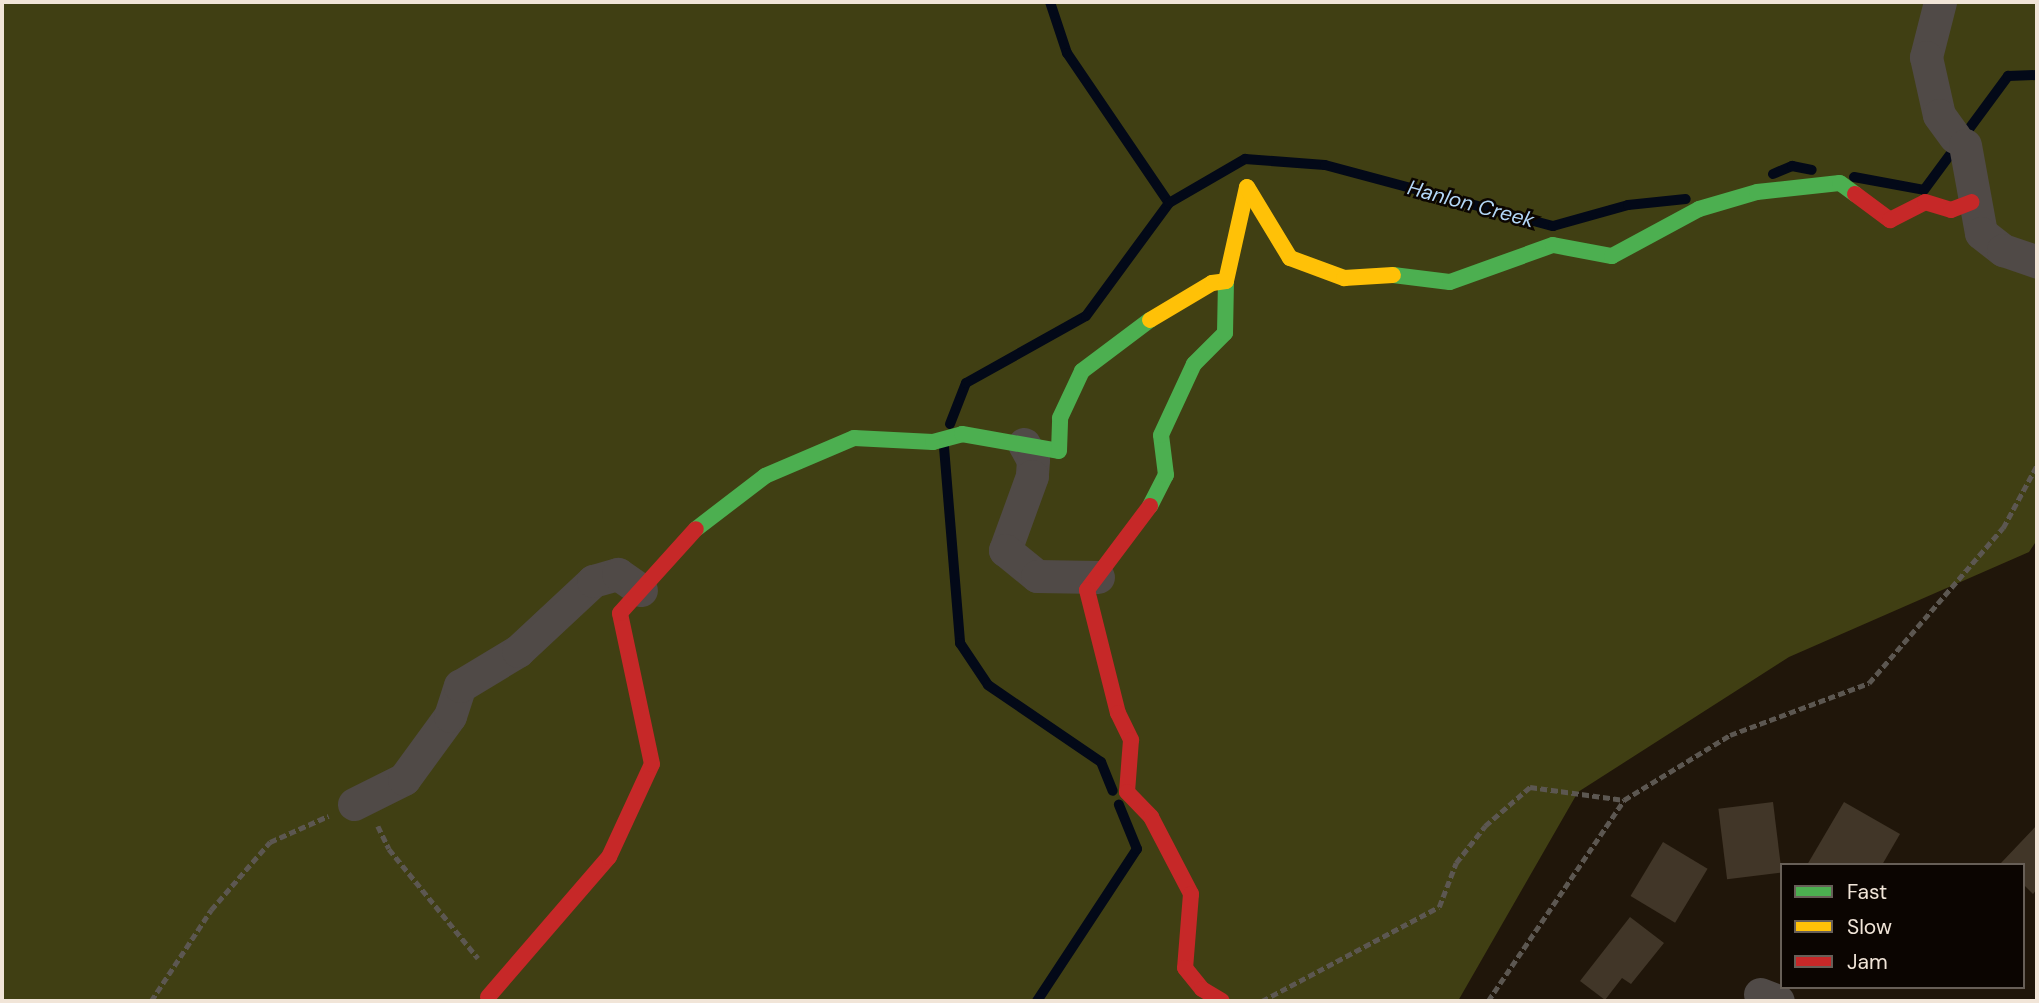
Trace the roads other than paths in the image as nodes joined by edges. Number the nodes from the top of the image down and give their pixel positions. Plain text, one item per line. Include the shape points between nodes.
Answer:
1 (1940, 2) edge
2 (1972, 202) junction
3 (2037, 262) edge
4 (1226, 281) junction
5 (1024, 444) junction
6 (1098, 577) junction
7 (641, 590) junction
8 (354, 804) road end
9 (488, 997) dead end
10 (1222, 1001) edge

1 - 2 street via 1926,57 1939,115 1960,141
2 - 3 street via 1981,233 2003,250
2 - 4 street via 1951,210 1925,202 1890,220 1840,183 1757,192 1699,209 1612,256 1553,245 1450,282 1381,273 1344,278 1290,258 1247,187
4 - 5 street via 1212,283 1141,326 1082,371 1060,418 1059,451
4 - 6 street via 1225,333 1194,363 1161,435 1166,475 1150,507
5 - 6 street via 1033,460 1032,476 1005,550 1037,576
5 - 7 street via 962,434 933,442 893,436 853,438 814,451 765,476 707,517
6 - 10 street via 1087,590 1118,713 1131,740 1127,792 1151,817 1191,894 1185,968 1202,989
7 - 8 street via 618,574 593,581 518,651 460,686 450,716 404,779
7 - 9 street via 620,613 652,764 609,857

